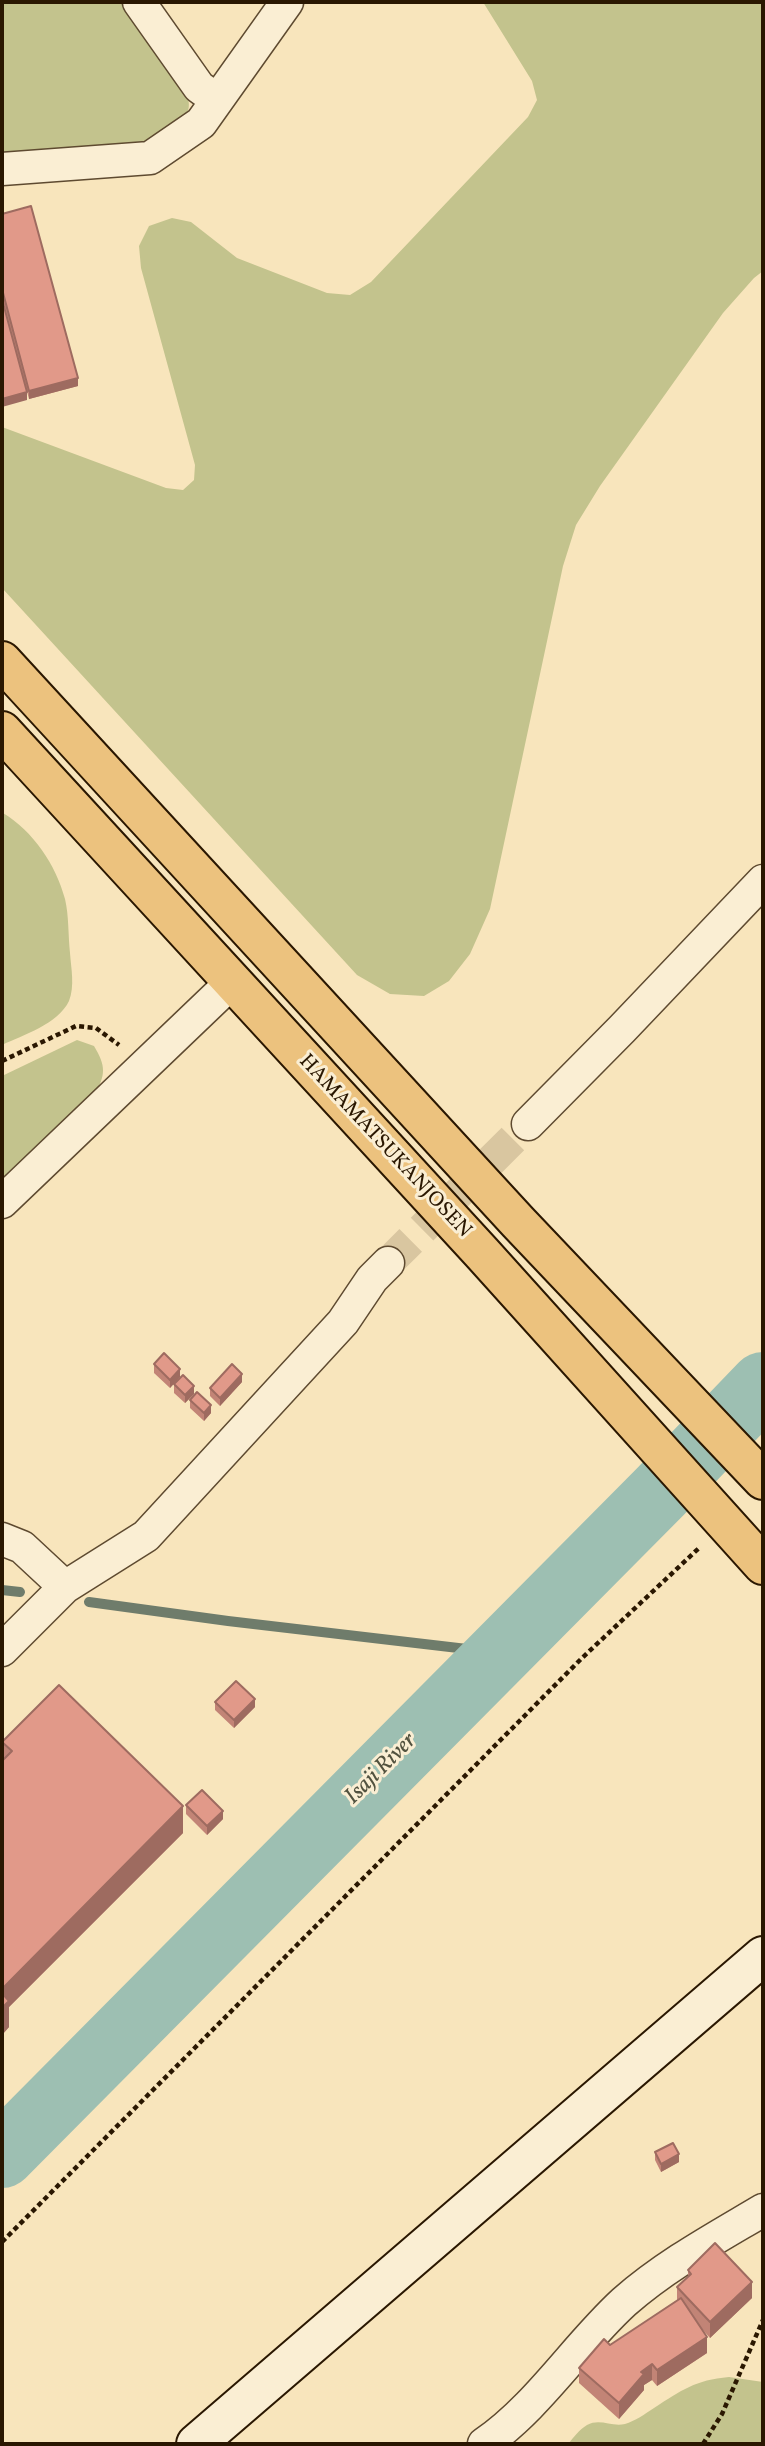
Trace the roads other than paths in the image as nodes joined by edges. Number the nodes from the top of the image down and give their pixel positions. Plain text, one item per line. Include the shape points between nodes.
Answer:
1 (139, 2) edge
2 (287, 2) edge
3 (218, 100) junction
4 (2, 169) edge
5 (2, 661) edge
6 (2, 731) edge
7 (763, 881) edge
8 (232, 982) junction
9 (528, 1124) tunnel mouth
10 (2, 1202) edge
11 (388, 1263) tunnel mouth
12 (759, 1476) edge
13 (2, 1539) edge
14 (763, 1565) edge
15 (65, 1587) junction
16 (2, 1650) edge
17 (763, 1956) edge
18 (763, 2210) edge
19 (196, 2444) edge
20 (484, 2444) edge

1 - 3 street via 200,87
2 - 3 street
3 - 4 street via 201,123 149,158
5 - 12 main road via 517,1222
6 - 8 main road, HAMAMATSUKANJOSEN
7 - 9 street
8 - 10 street
8 - 14 main road, HAMAMATSUKANJOSEN
11 - 15 street via 343,1322 146,1536
13 - 15 street via 22,1547
15 - 16 street
17 - 19 street
18 - 20 street via 652,2278

